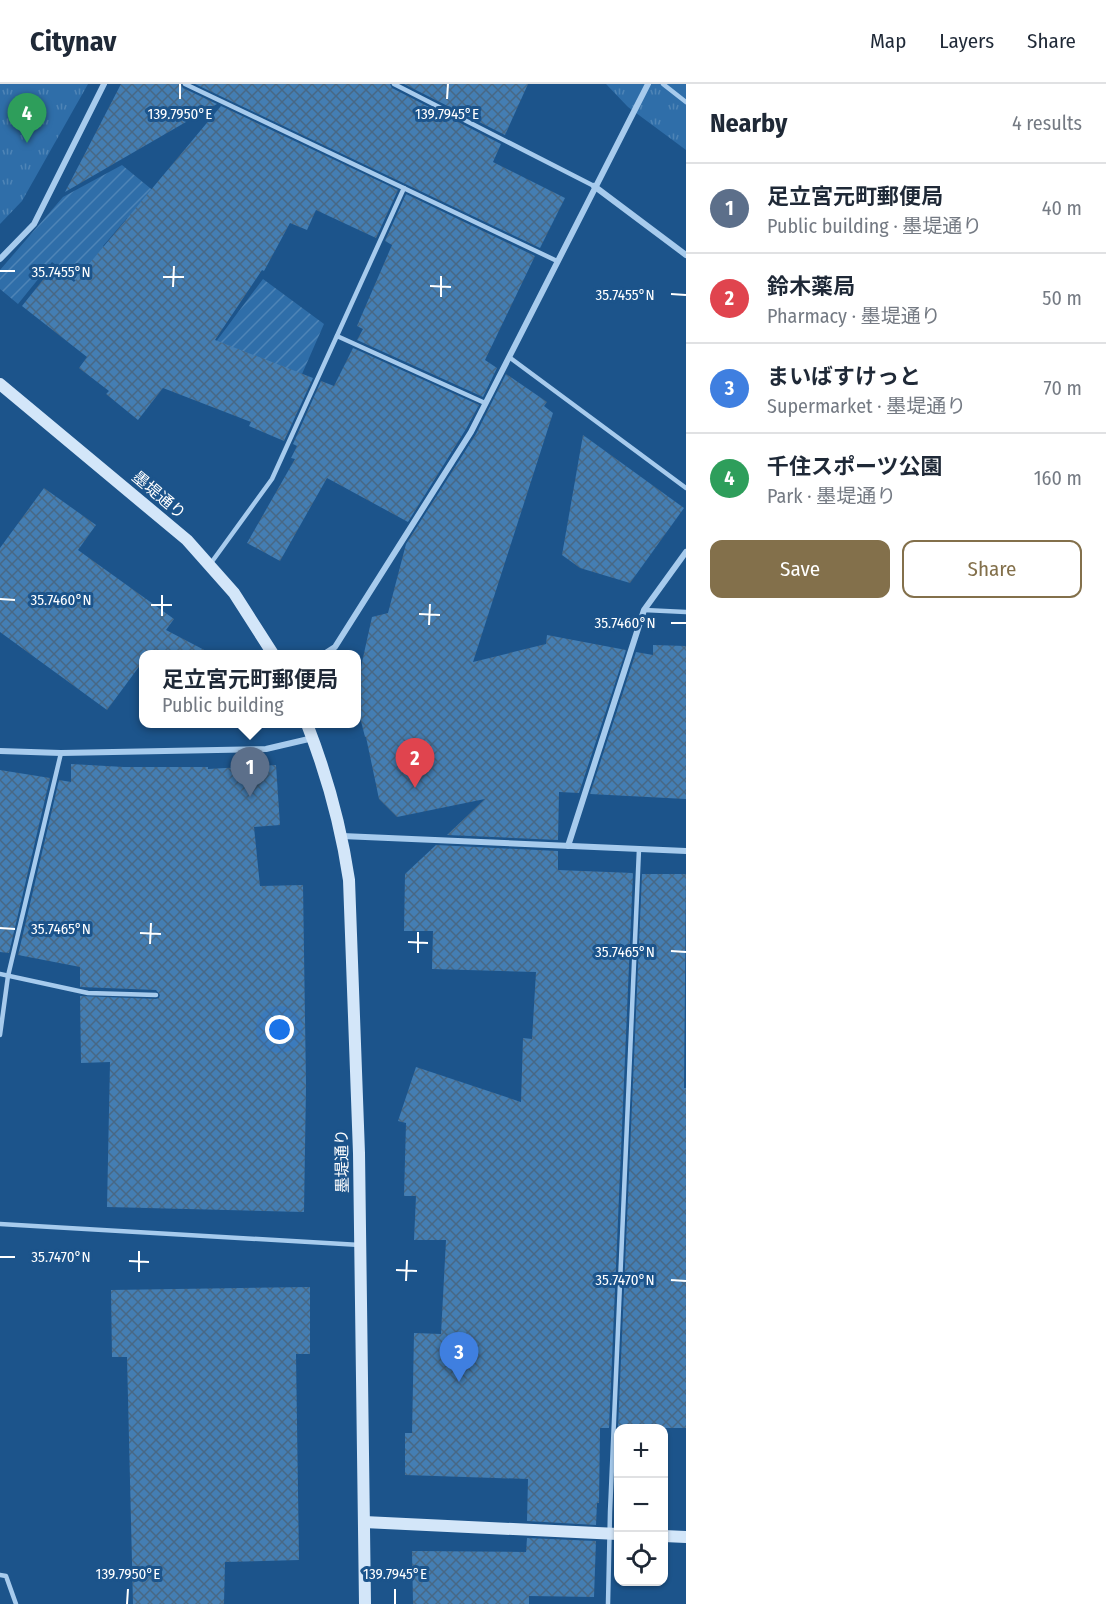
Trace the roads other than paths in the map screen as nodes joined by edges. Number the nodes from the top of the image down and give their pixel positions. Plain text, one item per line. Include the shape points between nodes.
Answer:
1 (104, 84) edge
2 (185, 84) edge
3 (394, 84) edge
4 (648, 84) edge
5 (663, 84) edge
6 (686, 102) edge
7 (594, 186) junction
8 (404, 188) junction
9 (686, 255) edge
10 (0, 259) edge
11 (557, 261) junction
12 (337, 336) junction
13 (509, 357) junction
14 (0, 384) edge
15 (485, 403) junction
16 (686, 488) edge
17 (686, 552) edge
18 (209, 565) junction
19 (644, 610) junction
20 (686, 612) edge
21 (270, 650) edge
22 (330, 650) edge
23 (309, 728) edge
24 (313, 738) junction
25 (0, 751) edge
26 (61, 753) junction
27 (342, 836) junction
28 (568, 846) junction
29 (639, 849) junction
30 (686, 851) edge
31 (0, 974) edge
32 (8, 976) junction
33 (156, 994) dead end
34 (0, 1035) edge
35 (0, 1224) edge
36 (360, 1245) junction
37 (363, 1522) junction
38 (614, 1532) edge
39 (614, 1534) edge
40 (668, 1536) edge
41 (686, 1537) edge
42 (0, 1575) edge
43 (15, 1604) edge
44 (365, 1604) edge
45 (608, 1604) edge

1 - 10 street via 34,224
2 - 8 lane
3 - 7 lane
4 - 7 street
5 - 6 lane
7 - 9 street
7 - 11 street
8 - 11 lane
8 - 12 lane
11 - 13 street
12 - 15 lane
12 - 18 lane via 272,479
13 - 15 street
13 - 16 lane
14 - 18 main road, 墨堤通り via 187,540
15 - 22 street via 471,432
17 - 19 street
18 - 21 main road, 墨堤通り via 234,593
19 - 20 lane
19 - 28 street
23 - 24 main road, 墨堤通り
24 - 26 street via 266,749
24 - 27 main road, 墨堤通り via 326,771
25 - 26 street
26 - 32 lane
27 - 28 street
27 - 36 main road, 墨堤通り via 350,880
28 - 29 street
29 - 30 street
29 - 38 lane
31 - 32 lane
32 - 33 lane via 88,993
32 - 34 lane
35 - 36 lane
36 - 37 main road, 墨堤通り
37 - 39 main road
37 - 44 main road, 墨堤通り
39 - 45 lane
40 - 41 main road
42 - 43 lane via 6,1576

